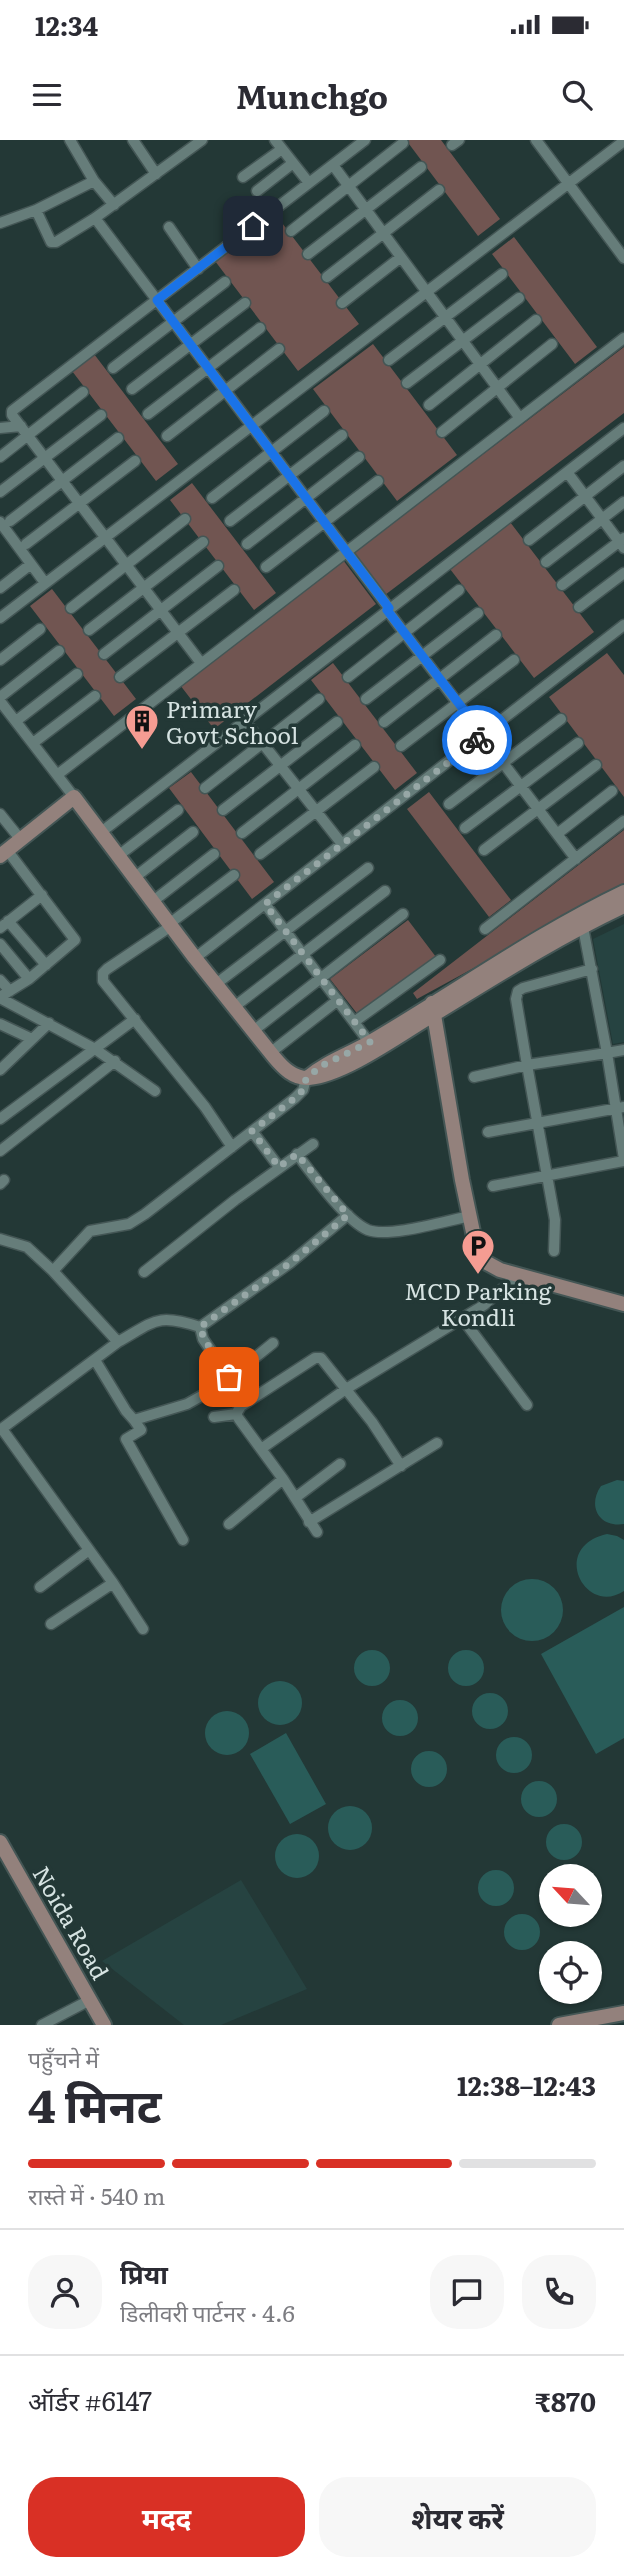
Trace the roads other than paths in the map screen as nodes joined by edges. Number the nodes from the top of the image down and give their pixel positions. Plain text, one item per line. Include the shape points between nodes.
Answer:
1 (70, 140) edge
2 (133, 140) edge
3 (202, 140) edge
4 (275, 140) edge
5 (365, 140) edge
6 (536, 140) edge
7 (624, 141) edge
8 (403, 143) dead end
9 (282, 149) junction
10 (293, 163) junction
11 (333, 165) junction
12 (421, 167) dead end
13 (156, 174) junction
14 (243, 177) dead end
15 (94, 181) junction
16 (568, 183) junction
17 (309, 184) junction
18 (348, 186) junction
19 (439, 190) dead end
20 (257, 191) dead end
21 (114, 205) junction
22 (36, 210) junction
23 (366, 210) junction
24 (95, 218) junction
25 (0, 223) edge
26 (169, 227) dead end
27 (291, 231) dead end
28 (383, 234) junction
29 (308, 254) dead end
30 (401, 257) junction
31 (624, 258) edge
32 (198, 269) junction
33 (502, 274) dead end
34 (327, 277) dead end
35 (225, 282) dead end
36 (426, 292) junction
37 (519, 298) dead end
38 (157, 300) junction
39 (245, 303) dead end
40 (342, 303) dead end
41 (445, 317) junction
42 (536, 320) dead end
43 (173, 322) junction
44 (260, 328) dead end
45 (624, 338) edge
46 (463, 341) junction
47 (190, 344) junction
48 (552, 344) dead end
49 (279, 349) dead end
50 (389, 360) dead end
51 (480, 364) junction
52 (113, 368) dead end
53 (208, 368) junction
54 (407, 383) dead end
55 (497, 387) junction
56 (132, 389) dead end
57 (225, 391) junction
58 (83, 393) dead end
59 (429, 405) dead end
60 (324, 411) dead end
61 (101, 415) dead end
62 (148, 415) dead end
63 (519, 417) junction
64 (21, 426) junction
65 (252, 426) junction
66 (0, 428) edge
67 (624, 428) edge
68 (442, 432) dead end
69 (28, 435) junction
70 (342, 435) dead end
71 (167, 436) dead end
72 (118, 438) dead end
73 (271, 452) junction
74 (0, 457) edge
75 (359, 457) dead end
76 (45, 458) junction
77 (135, 461) dead end
78 (624, 466) edge
79 (567, 472) junction
80 (289, 476) junction
81 (62, 481) junction
82 (378, 481) dead end
83 (0, 492) edge
84 (585, 496) junction
85 (212, 498) dead end
86 (306, 498) junction
87 (624, 502) edge
88 (79, 503) junction
89 (185, 519) dead end
90 (602, 519) junction
91 (230, 521) dead end
92 (324, 522) junction
93 (3, 524) edge
94 (105, 537) junction
95 (529, 540) dead end
96 (203, 542) dead end
97 (622, 542) edge
98 (26, 544) dead end
99 (247, 544) dead end
100 (347, 552) junction
101 (546, 562) dead end
102 (31, 564) junction
103 (126, 565) junction
104 (218, 566) dead end
105 (265, 567) dead end
106 (624, 573) edge
107 (45, 583) junction
108 (562, 586) dead end
109 (0, 588) edge
110 (144, 588) junction
111 (234, 590) dead end
112 (459, 590) dead end
113 (579, 607) dead end
114 (71, 608) dead end
115 (388, 609) junction
116 (161, 610) junction
117 (478, 613) dead end
118 (1, 615) edge
119 (624, 625) edge
120 (40, 629) dead end
121 (89, 630) dead end
122 (178, 633) junction
123 (404, 633) junction
124 (496, 635) dead end
125 (59, 651) dead end
126 (104, 654) dead end
127 (422, 656) junction
128 (0, 660) edge
129 (513, 660) dead end
130 (201, 663) junction
131 (77, 674) dead end
132 (120, 677) dead end
133 (348, 677) dead end
134 (439, 679) junction
135 (94, 696) dead end
136 (0, 699) edge
137 (319, 699) dead end
138 (366, 699) dead end
139 (457, 703) junction
140 (561, 719) dead end
141 (245, 720) junction
142 (16, 721) junction
143 (337, 722) dead end
144 (384, 722) dead end
145 (483, 735) junction
146 (33, 743) junction
147 (263, 743) junction
148 (578, 743) dead end
149 (355, 744) dead end
150 (401, 746) dead end
151 (503, 763) junction
152 (596, 765) dead end
153 (281, 766) junction
154 (374, 767) dead end
155 (57, 775) junction
156 (521, 786) junction
157 (205, 788) dead end
158 (299, 789) junction
159 (612, 791) dead end
160 (74, 797) junction
161 (449, 804) dead end
162 (538, 809) junction
163 (178, 810) dead end
164 (223, 810) dead end
165 (316, 811) junction
166 (0, 814) edge
167 (624, 821) edge
168 (466, 828) dead end
169 (100, 832) junction
170 (194, 832) dead end
171 (242, 832) dead end
172 (557, 834) junction
173 (21, 839) junction
174 (342, 844) junction
175 (484, 850) dead end
176 (4, 853) edge
177 (214, 854) dead end
178 (260, 854) dead end
179 (118, 856) junction
180 (576, 859) junction
181 (368, 868) dead end
182 (234, 874) dead end
183 (134, 878) junction
184 (385, 891) dead end
185 (624, 892) edge
186 (42, 895) junction
187 (152, 902) junction
188 (265, 904) junction
189 (624, 906) edge
190 (404, 914) dead end
191 (580, 919) junction
192 (4, 924) edge
193 (170, 925) junction
194 (485, 929) dead end
195 (286, 932) junction
196 (0, 944) edge
197 (303, 954) junction
198 (195, 958) junction
199 (440, 961) dead end
200 (46, 965) junction
201 (592, 969) junction
202 (321, 978) junction
203 (29, 979) junction
204 (0, 980) edge
205 (216, 984) junction
206 (10, 991) junction
207 (0, 998) edge
208 (338, 1000) junction
209 (234, 1007) junction
210 (433, 1009) junction
211 (135, 1019) junction
212 (354, 1022) junction
213 (49, 1023) junction
214 (0, 1024) edge
215 (253, 1031) junction
216 (33, 1039) junction
217 (373, 1046) junction
218 (95, 1049) junction
219 (624, 1050) edge
220 (607, 1053) junction
221 (271, 1054) junction
222 (4, 1060) edge
223 (116, 1061) junction
224 (527, 1065) junction
225 (0, 1070) edge
226 (474, 1077) dead end
227 (306, 1079) junction
228 (155, 1091) dead end
229 (620, 1108) edge
230 (3, 1112) edge
231 (537, 1123) junction
232 (252, 1131) junction
233 (488, 1132) dead end
234 (313, 1144) dead end
235 (232, 1147) junction
236 (0, 1151) edge
237 (297, 1154) junction
238 (624, 1160) edge
239 (279, 1167) junction
240 (548, 1174) junction
241 (494, 1186) dead end
242 (348, 1215) junction
243 (470, 1216) junction
244 (0, 1239) edge
245 (554, 1251) dead end
246 (53, 1271) junction
247 (145, 1272) dead end
248 (518, 1275) junction
249 (624, 1304) edge
250 (462, 1318) junction
251 (200, 1327) junction
252 (118, 1342) junction
253 (273, 1343) dead end
254 (94, 1360) junction
255 (229, 1377) junction
256 (346, 1389) junction
257 (527, 1405) dead end
258 (236, 1414) junction
259 (214, 1417) dead end
260 (134, 1420) junction
261 (1, 1430) edge
262 (437, 1443) dead end
263 (261, 1449) junction
264 (340, 1464) dead end
265 (401, 1466) junction
266 (283, 1479) junction
267 (295, 1498) junction
268 (309, 1521) junction
269 (229, 1524) dead end
270 (317, 1532) dead end
271 (183, 1540) dead end
272 (89, 1550) junction
273 (113, 1583) junction
274 (40, 1587) dead end
275 (51, 1624) dead end
276 (143, 1629) dead end
277 (0, 1842) edge
278 (90, 2000) junction
279 (624, 2013) edge
280 (42, 2025) edge
281 (104, 2025) edge
282 (559, 2025) edge

1 - 15 street
2 - 13 street
3 - 13 street
4 - 9 street
5 - 11 street
6 - 16 street
7 - 16 street
8 - 18 street
9 - 10 street
9 - 14 street
10 - 17 street
10 - 20 street
11 - 17 street
11 - 18 street
12 - 23 street
13 - 21 street
15 - 21 street
15 - 22 street
16 - 31 street
16 - 36 street
17 - 32 street
18 - 23 street
18 - 27 street
19 - 28 street
21 - 24 street
22 - 24 street via 52,243
22 - 25 street
23 - 28 street
23 - 29 street
24 - 38 street
26 - 32 street
28 - 30 street
28 - 34 street
30 - 36 street
30 - 40 street
32 - 38 street
33 - 41 street
35 - 43 street
36 - 41 street
36 - 65 street
37 - 46 street
38 - 43 street
38 - 64 street via 12,411
39 - 47 street
41 - 46 street
41 - 50 street
42 - 51 street
43 - 47 street
43 - 52 street
44 - 53 street
45 - 63 street
46 - 51 street
46 - 54 street
47 - 53 street
47 - 56 street
48 - 55 street
49 - 57 street
51 - 55 street
51 - 59 street
53 - 57 street
53 - 62 street
55 - 63 street
55 - 68 street
57 - 65 street
57 - 71 street
58 - 69 street
60 - 73 street
61 - 76 street
63 - 100 street
64 - 66 street
64 - 69 street
65 - 73 street
65 - 94 street
67 - 79 street
69 - 74 street
69 - 76 street
70 - 80 street
72 - 81 street
73 - 80 street
73 - 85 street
75 - 86 street
76 - 81 street
76 - 83 street
77 - 88 street
78 - 84 street
79 - 84 street
79 - 115 street
80 - 86 street
80 - 91 street
81 - 88 street
81 - 93 street
82 - 92 street
84 - 90 street
84 - 95 street
86 - 92 street
86 - 99 street
87 - 90 street
88 - 94 street
88 - 98 street
89 - 103 street
90 - 97 street
90 - 101 street
92 - 100 street
92 - 105 street
93 - 102 street
94 - 103 street
94 - 107 street
96 - 110 street
97 - 108 street
100 - 115 street
100 - 130 street
102 - 107 street
102 - 109 street
103 - 110 street
103 - 114 street
104 - 116 street
106 - 113 street
107 - 118 street
110 - 116 street
110 - 121 street
111 - 122 street
112 - 123 street
115 - 123 street
115 - 141 street
116 - 122 street
116 - 126 street
117 - 127 street
119 - 145 street
120 - 128 street
122 - 130 street
122 - 132 street
123 - 127 street
123 - 133 street
124 - 134 street
125 - 136 street
127 - 134 street
127 - 138 street
129 - 139 street
130 - 155 street
131 - 142 street
134 - 139 street
134 - 144 street
135 - 146 street
136 - 142 street
137 - 147 street
139 - 145 street
139 - 150 street
140 - 151 street
141 - 147 street
141 - 169 street
142 - 146 street
143 - 153 street
145 - 151 street
145 - 174 street
146 - 155 street
147 - 153 street
147 - 157 street
148 - 156 street
149 - 158 street
151 - 156 street
151 - 161 street
152 - 162 street
153 - 158 street
153 - 164 street
154 - 165 street
155 - 160 street
156 - 162 street
156 - 168 street
158 - 165 street
158 - 171 street
159 - 172 street
160 - 169 street
160 - 173 street
162 - 172 street
162 - 175 street
163 - 179 street
165 - 174 street
165 - 178 street
166 - 173 street
167 - 180 street
169 - 179 street
170 - 183 street
172 - 180 street
173 - 176 street
174 - 188 street
176 - 186 street
177 - 187 street
179 - 183 street
180 - 194 street
181 - 195 street
182 - 193 street
183 - 187 street
184 - 197 street
185 - 191 street
186 - 192 street
186 - 200 street via 75,940
187 - 193 street
188 - 195 street
188 - 198 street
189 - 191 street
190 - 202 street
191 - 201 street
191 - 210 street
192 - 200 street
193 - 198 street
193 - 211 street via 103,973 103,981
195 - 197 street
195 - 205 street
196 - 203 street
197 - 202 street
197 - 209 street
198 - 205 street
199 - 212 street
200 - 203 street
201 - 220 street
201 - 224 street via 518,990
202 - 208 street
202 - 215 street
203 - 206 street
204 - 206 street
205 - 209 street
206 - 207 street
207 - 213 street
208 - 212 street
208 - 221 street
209 - 215 street
210 - 217 street
210 - 243 street
211 - 218 street
211 - 235 street
212 - 217 street
213 - 216 street
213 - 218 street
214 - 216 street
215 - 221 street
216 - 222 street
217 - 227 street via 321,1066
218 - 223 street
218 - 230 street
219 - 220 street
220 - 224 street
220 - 229 street
221 - 227 street via 285,1070
222 - 225 street
223 - 228 street
223 - 236 street
224 - 226 street
224 - 231 street
227 - 232 street via 295,1098
229 - 231 street
229 - 238 street
231 - 233 street
231 - 240 street
232 - 235 street
232 - 239 street
234 - 237 street
235 - 246 street via 138,1220 90,1231
237 - 239 street
237 - 242 street
238 - 240 street
239 - 247 street
240 - 241 street
240 - 245 street
242 - 243 street via 363,1228 386,1233
242 - 251 street
243 - 248 street via 477,1251 486,1263
244 - 246 street via 24,1244
246 - 252 street
248 - 249 street
248 - 250 street
250 - 256 street
250 - 257 street
251 - 252 street via 165,1319
251 - 255 street
252 - 254 street
253 - 255 street
254 - 260 street
254 - 261 street
255 - 260 street via 187,1405
256 - 258 street via 325,1361 315,1359 241,1406
256 - 263 street
256 - 265 street
258 - 259 street
258 - 263 street
260 - 271 street via 141,1430 126,1439
261 - 272 street
262 - 265 street
263 - 266 street
264 - 267 street
265 - 268 street
266 - 267 street
266 - 269 street
267 - 268 street
268 - 270 street
272 - 273 street
272 - 274 street
273 - 275 street
273 - 276 street
277 - 278 street, Noida Road
278 - 280 street
278 - 281 street, Noida Road
279 - 282 street

